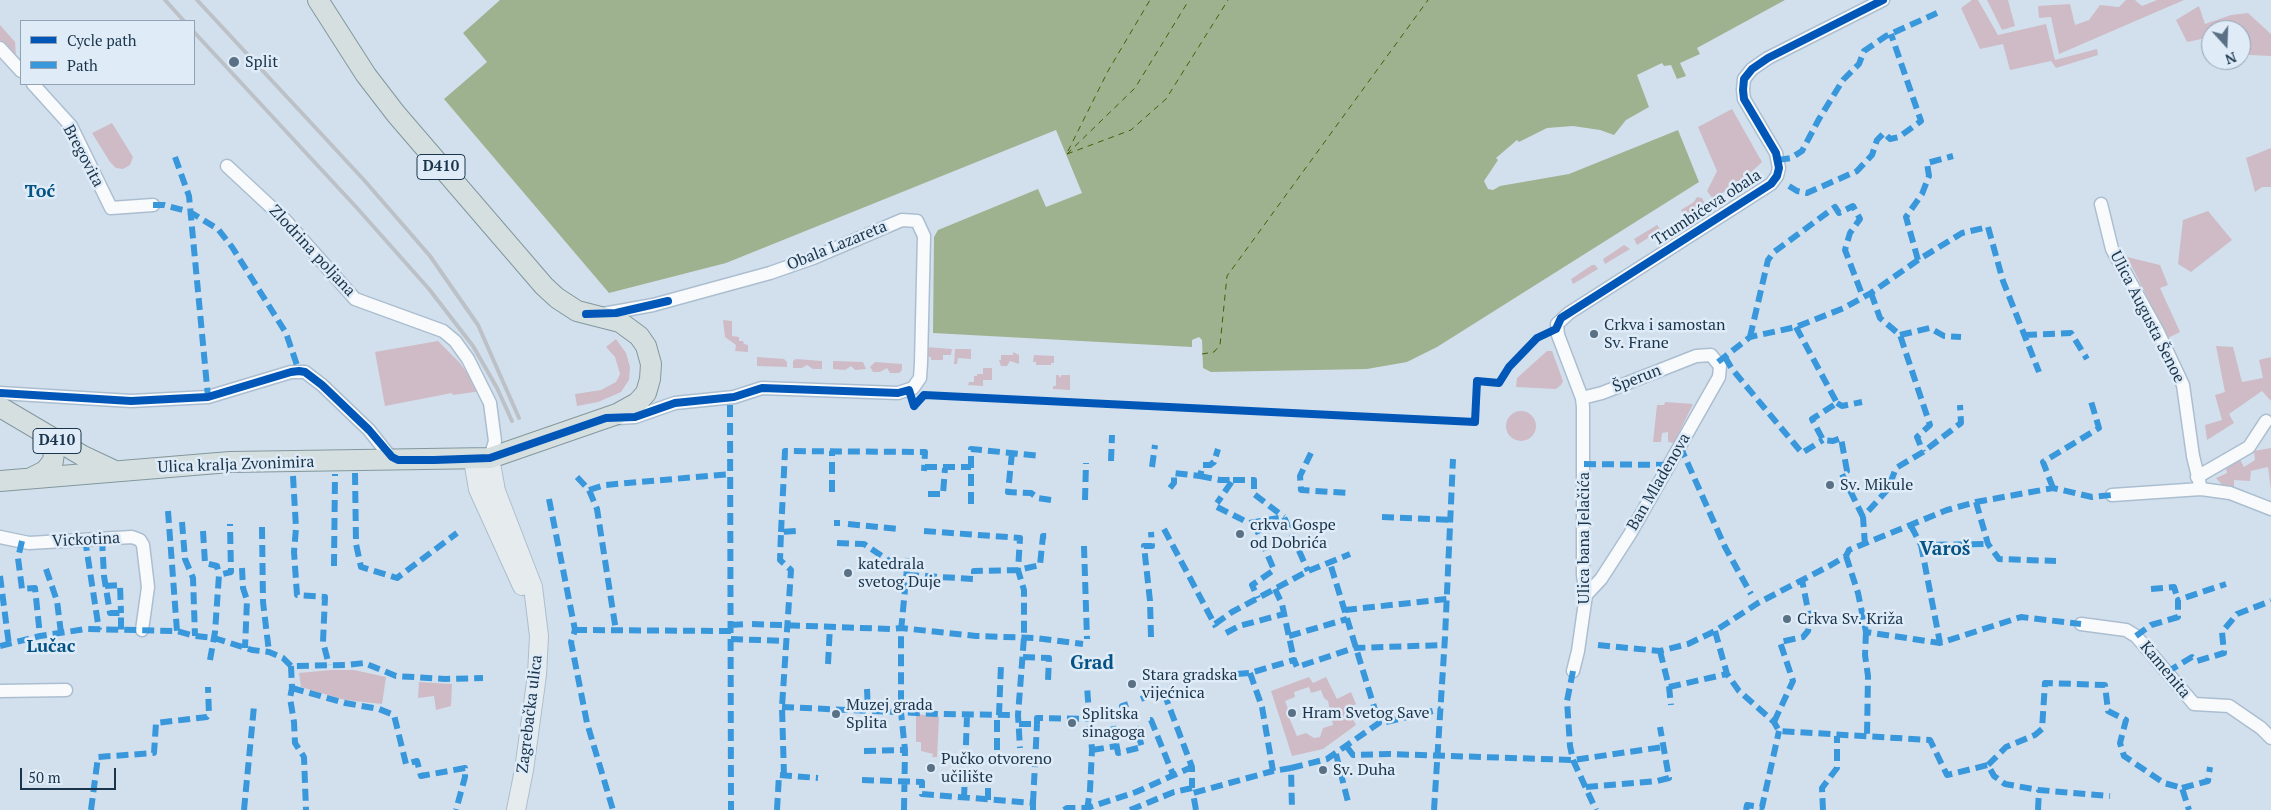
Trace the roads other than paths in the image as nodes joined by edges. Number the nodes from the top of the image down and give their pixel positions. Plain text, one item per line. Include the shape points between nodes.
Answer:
1 (318, 0) edge
2 (1882, 0) edge
3 (0, 48) edge
4 (20, 70) edge
5 (34, 85) edge
6 (227, 166) dead end
7 (153, 204) dead end
8 (2101, 204) dead end
9 (586, 314) junction
10 (1556, 329) joint
11 (1718, 362) joint
12 (0, 393) edge
13 (1582, 398) junction
14 (0, 407) edge
15 (606, 418) junction
16 (2266, 421) dead end
17 (48, 436) junction
18 (482, 459) junction
19 (398, 460) junction
20 (117, 471) junction
21 (29, 479) junction
22 (0, 481) edge
23 (2199, 483) junction
24 (2112, 495) dead end
25 (2271, 509) edge
26 (0, 537) edge
27 (1586, 595) junction
28 (2081, 624) dead end
29 (142, 630) dead end
30 (1573, 672) dead end
31 (66, 690) dead end
32 (0, 691) edge
33 (2271, 738) edge
34 (516, 810) edge

1 - 9 main road, D410 via 376,89 477,210 544,286 567,305
2 - 10 street, Trumbićeva obala via 1768,58 1744,79 1744,99 1778,160 1777,176 1771,184 1561,318
3 - 4 street
5 - 7 street, Bregovita via 71,126 111,208
6 - 18 street, Zlodrina poljana via 285,220 355,299 443,331 455,341 488,397 495,441
8 - 23 street, Ulica Augusta Šenoe via 2112,249 2183,385
9 - 15 main road, D410 via 627,325 643,340 650,357 650,379 642,398 626,410
9 - 15 street, Obala Lazareta via 628,311 747,280 813,258 897,222 913,220 922,227 925,245 920,378 916,386 898,393 762,388 734,397 675,403 635,417
10 - 13 street, Ulica bana Jelačića
11 - 13 street, Šperun via 1710,355 1696,356
11 - 27 street, Ban Mladenova via 1719,377 1601,579
12 - 19 street via 131,402 208,397 291,372 305,372 369,430 388,454
13 - 27 street, Ulica bana Jelačića via 1583,575
14 - 17 main road, D410
15 - 18 main road, D410
16 - 23 street via 2249,447
17 - 20 main road, D410
17 - 21 main road via 54,451 53,461 45,471
18 - 19 main road, Ulica kralja Zvonimira / D410
18 - 34 street, Zagrebačka ulica via 533,587 540,636
19 - 20 main road, Ulica kralja Zvonimira / D410 via 230,462
20 - 21 main road, Ulica kralja Zvonimira / D410
21 - 22 main road, Ulica kralja Zvonimira / D410
23 - 24 street
23 - 25 street
26 - 29 street, Vickotina via 29,543 132,537 140,540 148,587
27 - 30 street, Ulica bana Jelačića
28 - 33 street, Kamenita via 2126,630 2136,636 2194,704 2229,706
31 - 32 street

